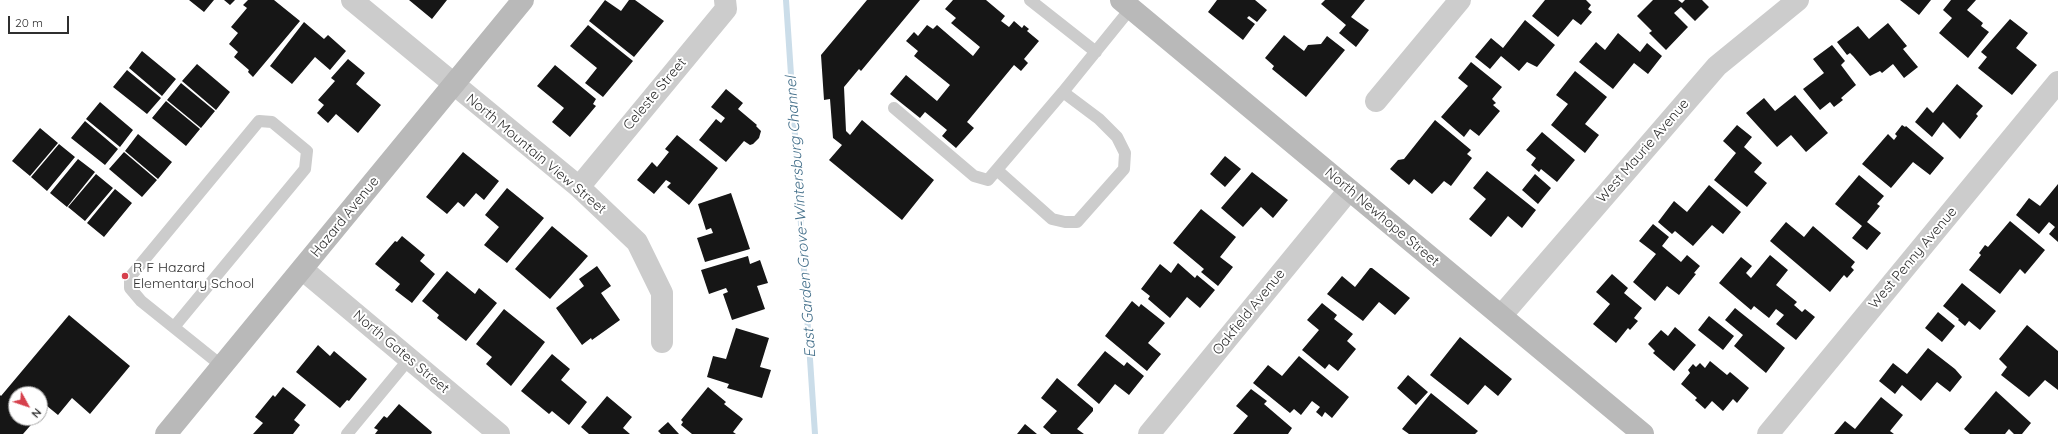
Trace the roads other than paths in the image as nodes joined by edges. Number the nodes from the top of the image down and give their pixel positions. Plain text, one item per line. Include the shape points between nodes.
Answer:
1 (352, 0) edge
2 (523, 0) edge
3 (725, 0) edge
4 (1030, 0) edge
5 (1460, 0) edge
6 (1798, 0) edge
7 (1123, 2) edge
8 (1096, 52) junction
9 (2058, 82) edge
10 (453, 84) junction
11 (1063, 92) junction
12 (1376, 101) dead end
13 (894, 108) dead end
14 (997, 170) junction
15 (579, 187) junction
16 (1349, 190) junction
17 (302, 269) junction
18 (1501, 316) junction
19 (174, 327) junction
20 (662, 342) dead end
21 (409, 358) junction
22 (222, 366) junction
23 (166, 434) edge
24 (347, 434) edge
25 (499, 434) edge
26 (1149, 434) edge
27 (1643, 434) edge
28 (1768, 434) edge

1 - 10 street, North Mountain View Street
2 - 10 street, Hazard Avenue
3 - 15 street, Celeste Street via 726,9
4 - 8 lane
5 - 12 street
6 - 18 street, West Maurie Avenue via 1717,66
7 - 8 lane
7 - 16 street, North Newhope Street
8 - 11 lane
9 - 28 street, West Penny Avenue
10 - 15 street, North Mountain View Street
10 - 17 street, Hazard Avenue
11 - 14 lane
11 - 14 lane via 1099,119 1117,137 1125,153 1124,169 1077,222 1052,219
13 - 14 lane via 974,176 988,180
15 - 20 street, North Mountain View Street via 637,242 662,293
16 - 18 street, North Newhope Street
16 - 26 street, Oakfield Avenue
17 - 21 street, North Gates Street
17 - 22 street, Hazard Avenue
18 - 27 street, North Newhope Street
19 - 19 lane via 305,169 307,151 272,122 259,121 130,277 130,288 141,301
19 - 22 lane
21 - 24 lane
21 - 25 street, North Gates Street
22 - 23 street, Hazard Avenue

